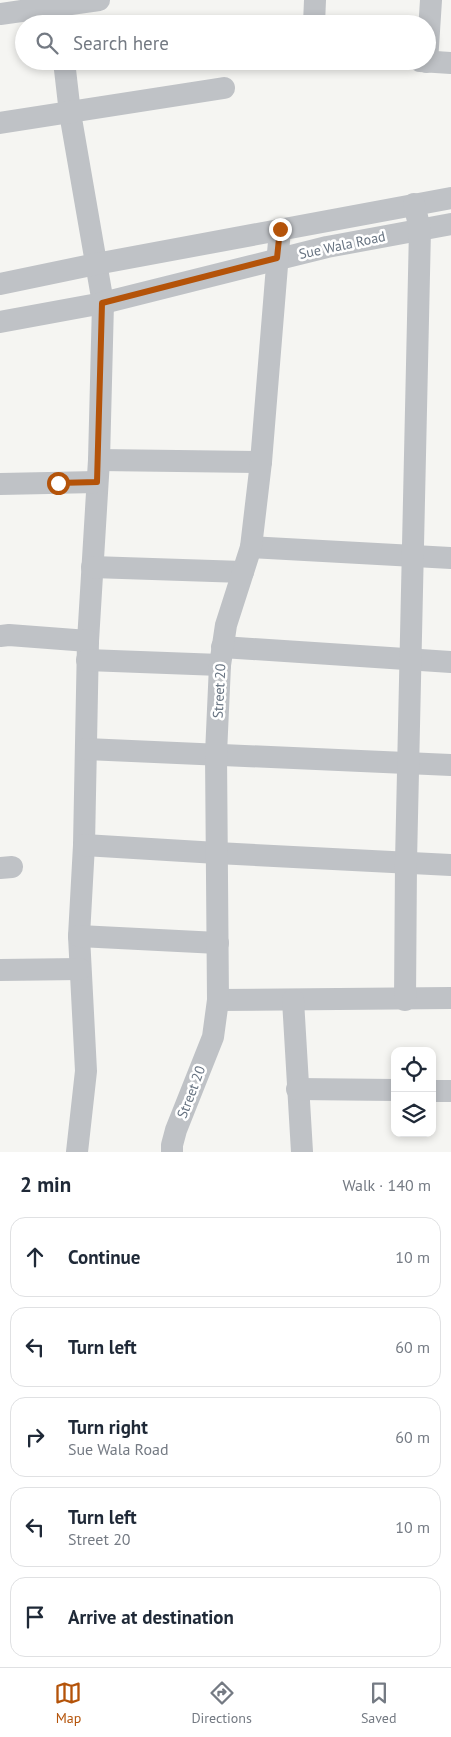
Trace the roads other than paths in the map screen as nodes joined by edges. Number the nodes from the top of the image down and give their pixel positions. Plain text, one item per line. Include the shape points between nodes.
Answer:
1 (99, 0) edge
2 (315, 0) edge
3 (431, 0) edge
4 (57, 10) edge
5 (0, 14) edge
6 (314, 15) edge
7 (430, 15) edge
8 (436, 62) edge
9 (451, 63) edge
10 (65, 70) edge
11 (224, 88) dead end
12 (70, 113) junction
13 (0, 123) edge
14 (451, 198) edge
15 (414, 204) junction
16 (451, 224) edge
17 (280, 229) junction
18 (420, 229) junction
19 (277, 258) junction
20 (96, 264) junction
21 (0, 284) edge
22 (102, 303) junction
23 (0, 322) edge
24 (261, 462) junction
25 (98, 471) junction
26 (0, 484) edge
27 (251, 547) junction
28 (414, 556) junction
29 (451, 558) edge
30 (92, 567) junction
31 (243, 572) junction
32 (0, 636) edge
33 (88, 651) junction
34 (221, 656) junction
35 (410, 660) junction
36 (451, 662) edge
37 (86, 749) junction
38 (216, 754) junction
39 (408, 762) junction
40 (451, 765) edge
41 (84, 845) junction
42 (217, 853) junction
43 (406, 862) junction
44 (451, 865) edge
45 (79, 936) junction
46 (218, 943) junction
47 (80, 969) junction
48 (0, 970) edge
49 (451, 998) edge
50 (218, 1000) junction
51 (292, 1000) junction
52 (405, 1000) junction
53 (297, 1089) junction
54 (391, 1090) edge
55 (436, 1091) edge
56 (451, 1091) edge
57 (77, 1152) edge
58 (172, 1152) edge
59 (302, 1152) edge

1 - 4 street
2 - 6 street
3 - 7 street
4 - 5 street
8 - 9 street
10 - 12 street
11 - 12 street
12 - 13 street
12 - 20 street
14 - 15 street
15 - 17 street
15 - 18 street
16 - 18 street, Sue Wala Road
17 - 19 street, Street 20
17 - 20 street
18 - 19 street, Sue Wala Road
18 - 28 street
19 - 22 street, Sue Wala Road
19 - 24 street, Street 20
20 - 21 street
20 - 22 street
22 - 23 street, Sue Wala Road
22 - 25 street
24 - 25 street
24 - 27 street, Street 20
25 - 26 street
25 - 30 street
27 - 28 street
27 - 31 street, Street 20
28 - 29 street
28 - 35 street
30 - 31 street
30 - 33 street
31 - 34 street, Street 20 via 226,625
32 - 33 street
33 - 34 street
33 - 37 street
34 - 35 street
34 - 38 street, Street 20
35 - 36 street
35 - 39 street
37 - 38 street
37 - 41 street
38 - 39 street
38 - 42 street, Street 20
39 - 40 street
39 - 43 street
41 - 42 street
41 - 45 street
42 - 43 street
42 - 46 street, Street 20
43 - 44 street
43 - 52 street
45 - 46 street
45 - 47 street
46 - 50 street, Street 20
47 - 48 street
47 - 57 street via 86,1070
49 - 52 street
50 - 51 street
50 - 58 street, Street 20 via 213,1037 176,1130
51 - 52 street
51 - 53 street
53 - 54 street
53 - 59 street
55 - 56 street

